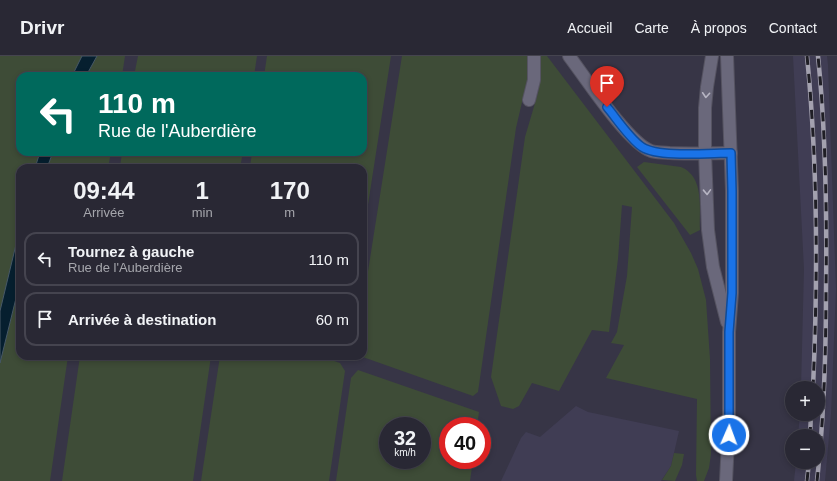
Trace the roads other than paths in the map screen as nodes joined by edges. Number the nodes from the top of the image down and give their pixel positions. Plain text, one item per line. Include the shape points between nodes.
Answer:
1 (534, 56) edge
2 (569, 56) edge
3 (712, 56) edge
4 (727, 56) edge
5 (529, 100) dead end
6 (705, 153) junction
7 (731, 153) junction
8 (729, 332) junction
9 (726, 481) edge

1 - 5 street via 534,80
2 - 6 street via 607,107 642,147 652,152
3 -> 6 street via 706,94
4 - 7 street
6 - 7 street
6 -> 8 street via 708,230 713,267
7 - 8 street via 732,293
8 - 9 street

